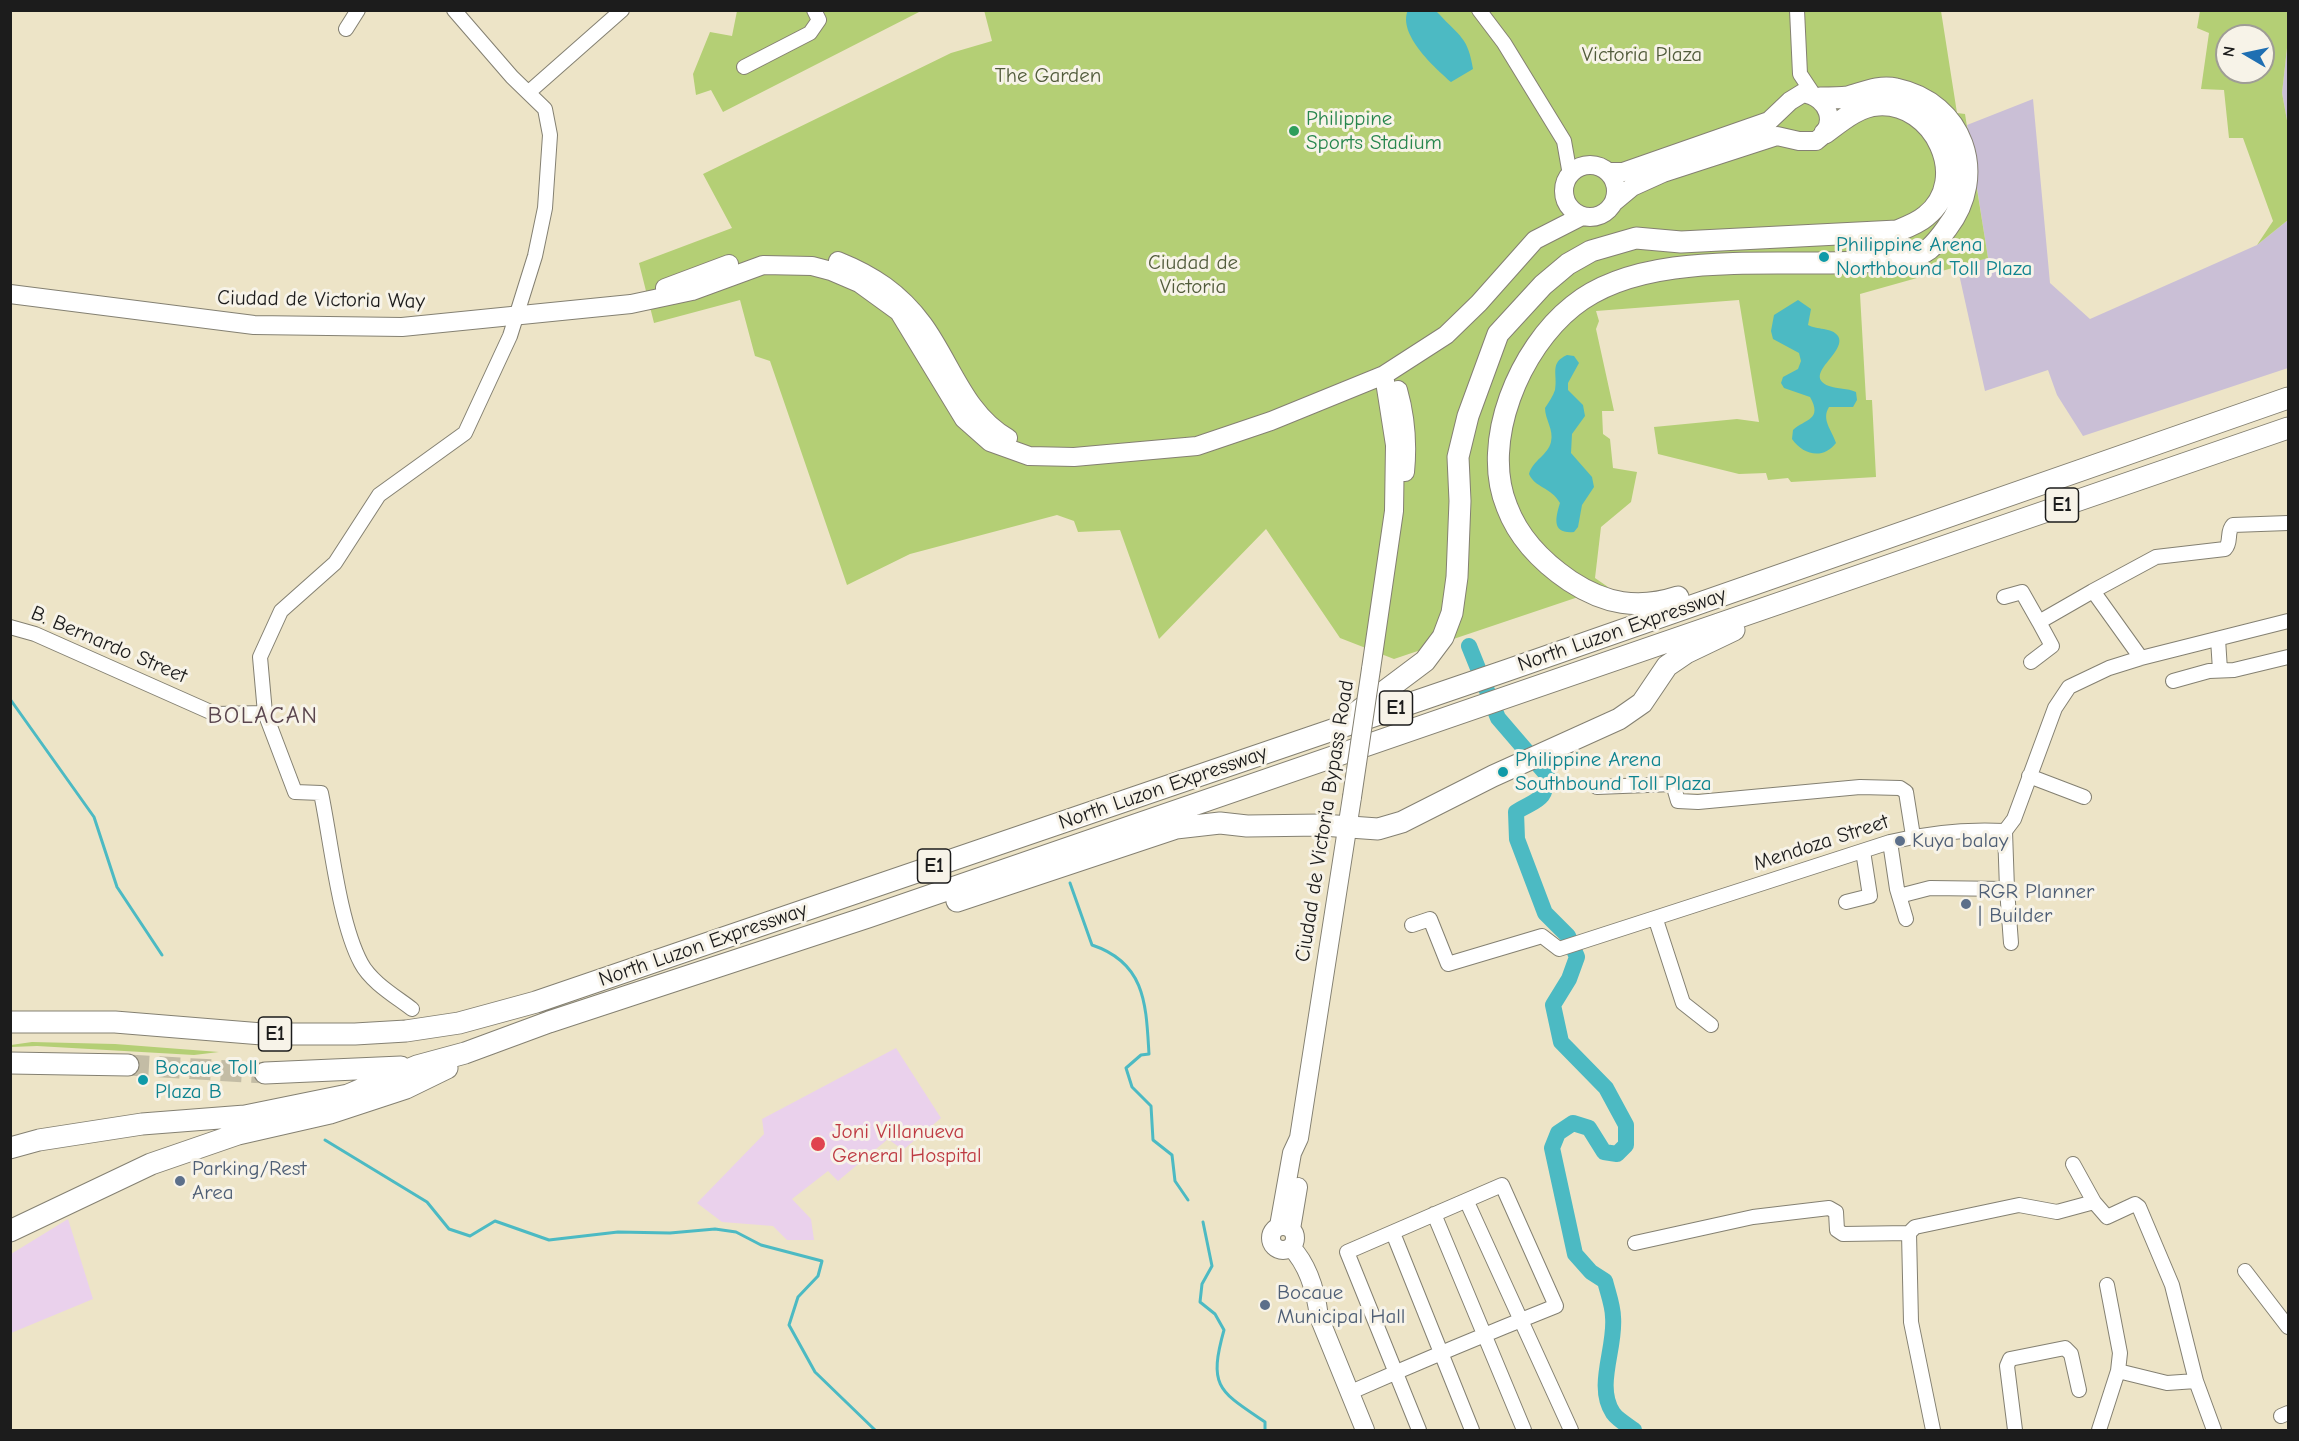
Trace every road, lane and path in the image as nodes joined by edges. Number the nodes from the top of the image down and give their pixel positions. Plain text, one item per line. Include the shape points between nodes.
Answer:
1 (357, 10) edge
2 (454, 10) edge
3 (622, 10) edge
4 (802, 10) edge
5 (813, 10) edge
6 (1479, 10) edge
7 (1797, 10) edge
8 (346, 29) dead end
9 (744, 67) dead end
10 (529, 92) junction
11 (1817, 96) junction
12 (1773, 129) junction
13 (1825, 133) junction
14 (1608, 172) junction
15 (1567, 181) junction
16 (1614, 201) junction
17 (1582, 216) junction
18 (1535, 240) junction
19 (10, 294) edge
20 (517, 318) junction
21 (1411, 359) junction
22 (1388, 372) junction
23 (1358, 387) junction
24 (2289, 398) edge
25 (1399, 421) junction
26 (2289, 428) edge
27 (2289, 523) edge
28 (1850, 552) junction
29 (1836, 582) junction
30 (2093, 591) junction
31 (2004, 597) dead end
32 (2289, 621) edge
33 (2038, 622) junction
34 (10, 627) edge
35 (2218, 639) junction
36 (2289, 657) edge
37 (2141, 658) junction
38 (2031, 662) dead end
39 (2220, 670) junction
40 (2173, 681) dead end
41 (265, 713) junction
42 (1333, 730) junction
43 (2029, 776) junction
44 (1598, 787) dead end
45 (2084, 797) dead end
46 (1347, 827) junction
47 (2005, 831) junction
48 (1913, 836) junction
49 (1890, 842) junction
50 (1863, 851) junction
51 (2007, 889) junction
52 (1899, 896) junction
53 (1846, 902) dead end
54 (868, 917) junction
55 (1906, 919) dead end
56 (1656, 920) junction
57 (1412, 925) dead end
58 (2011, 944) dead end
59 (412, 1009) dead end
60 (10, 1022) edge
61 (549, 1022) junction
62 (1711, 1025) dead end
63 (10, 1063) edge
64 (128, 1065) tunnel mouth
65 (417, 1066) junction
66 (265, 1073) tunnel mouth
67 (10, 1148) edge
68 (2073, 1164) dead end
69 (1467, 1202) junction
70 (2094, 1202) junction
71 (1434, 1215) junction
72 (10, 1232) edge
73 (1393, 1233) junction
74 (1909, 1233) junction
75 (1635, 1243) dead end
76 (2245, 1271) dead end
77 (2107, 1285) dead end
78 (1522, 1319) junction
79 (2289, 1327) edge
80 (1484, 1336) junction
81 (1441, 1354) junction
82 (2118, 1371) junction
83 (1396, 1373) junction
84 (2196, 1381) junction
85 (2079, 1390) dead end
86 (1351, 1392) junction
87 (1365, 1431) edge
88 (1419, 1431) edge
89 (1472, 1431) edge
90 (1524, 1431) edge
91 (1571, 1431) edge
92 (1933, 1431) edge
93 (2015, 1431) edge
94 (2099, 1431) edge
95 (2214, 1431) edge

1 - 8 street
2 - 10 street
3 - 10 street
4 - 5 street
5 - 9 street via 819,20 810,33
6 - 15 street via 1504,43 1564,141
7 - 11 street via 1800,74
10 - 20 street via 545,109 550,135 545,208
11 - 12 main road via 1803,93 1797,97
11 - 13 main road via 1829,115
11 - 28 highway via 1846,97 1893,88 1922,97 1938,110 1961,138 1968,178 1965,197 1944,231 1929,249 1905,259 1683,266 1605,287 1566,313 1533,348 1509,399 1502,429 1500,484 1506,506 1530,548 1586,591 1631,605 1655,604 1751,573
12 - 13 main road via 1810,141
12 - 14 main road via 1623,172
12 - 16 main road via 1632,187
13 - 42 highway via 1849,115 1876,105 1908,111 1933,133 1946,156 1946,183 1936,206 1926,216 1897,231 1681,242 1636,238 1591,251 1543,285 1498,334 1476,389 1458,457 1457,577 1452,613 1443,637 1425,661
14 - 15 main road via 1586,165 1577,168
14 - 16 main road via 1615,183
15 - 17 main road via 1568,205
15 - 18 main road via 1554,213
16 - 17 main road via 1602,215
17 - 18 main road, Ciudad de Victoria Way
18 - 21 main road, Ciudad de Victoria Way via 1446,335
19 - 20 main road, Ciudad de Victoria Way via 254,325 402,327
20 - 23 main road, Ciudad de Victoria Way via 631,304 691,277 762,255 798,253 881,282 908,305 924,325 976,422 1012,441 1074,452 1196,435 1221,436
20 - 41 street via 465,433 379,495 335,563 281,611 260,657
21 - 22 main road, Ciudad de Victoria Way
21 - 25 main road
22 - 23 main road, Ciudad de Victoria Way
22 - 25 main road, Ciudad de Victoria Bypass Road
23 - 25 main road
24 - 28 highway, North Luzon Expressway / E1
25 - 46 main road, Ciudad de Victoria Bypass Road, bridge via 1394,511
26 - 29 highway, North Luzon Expressway / E1
27 - 30 street via 2233,525 2225,549 2156,557
28 - 42 highway, North Luzon Expressway / E1
29 - 46 highway via 1686,653 1667,666 1642,703 1619,719 1402,822 1378,829
29 - 54 highway, North Luzon Expressway / E1
30 - 33 street
30 - 37 street
31 - 33 street via 2022,592
32 - 35 street
33 - 38 street via 2052,646
34 - 41 street, B. Bernardo Street via 215,714
35 - 37 street
35 - 39 street
36 - 39 street
37 - 43 street via 2094,675 2065,692
39 - 40 street
41 - 59 street via 295,792 321,793 347,923 362,964
42 - 60 highway, North Luzon Expressway / E1 via 536,1002 459,1023 375,1033 262,1034 115,1022
43 - 45 street
43 - 47 street via 2014,819
44 - 48 street via 1673,784 1678,801 1860,787 1900,788 1906,792
46 - 54 highway via 1220,823 1176,828 923,911
46 - 86 main road, Ciudad de Victoria Bypass Road via 1299,1138 1303,1154 1286,1238 1307,1304 1319,1317
47 - 48 street, Mendoza Street
47 - 51 street
48 - 49 street, Mendoza Street
49 - 50 street, Mendoza Street
49 - 52 street
50 - 53 street via 1870,896
50 - 56 street, Mendoza Street
51 - 52 street via 1939,887
51 - 58 street
52 - 55 street
54 - 61 highway, North Luzon Expressway / E1
56 - 57 street, Mendoza Street via 1559,949 1542,936 1448,964 1430,919
56 - 62 street via 1683,1003
61 - 65 highway, North Luzon Expressway / E1
61 - 72 highway via 497,1051 442,1070 406,1088 330,1113 238,1134 151,1164
63 - 64 highway
65 - 66 highway, North Luzon Expressway / E1
65 - 67 highway, North Luzon Expressway / E1 via 348,1095 256,1113 142,1124
68 - 70 street
69 - 71 street
69 - 78 street
69 - 78 street via 1502,1185 1556,1306
70 - 74 street via 2057,1212 2019,1205 1915,1227
70 - 84 street via 2107,1217 2130,1204 2139,1207 2172,1285
71 - 73 street
71 - 80 street
73 - 81 street
73 - 83 street via 1347,1252
74 - 75 street via 1841,1234 1836,1212 1829,1208 1753,1217
74 - 92 street via 1911,1322
76 - 79 street
77 - 82 street via 2120,1353
78 - 80 street
78 - 91 street
80 - 81 street
80 - 90 street
81 - 83 street
81 - 89 street
82 - 84 street via 2167,1383
82 - 94 street
83 - 86 street
83 - 88 street
84 - 95 street
85 - 93 street via 2065,1348 2010,1359 2007,1366
86 - 87 main road, Ciudad de Victoria Bypass Road

